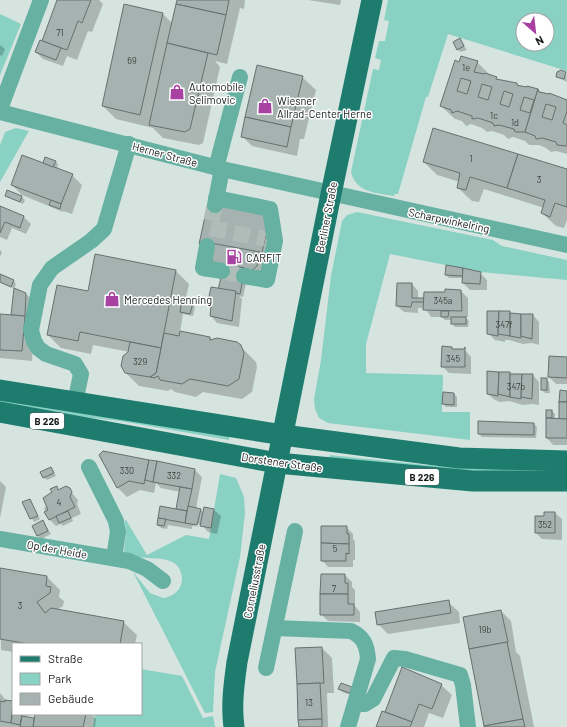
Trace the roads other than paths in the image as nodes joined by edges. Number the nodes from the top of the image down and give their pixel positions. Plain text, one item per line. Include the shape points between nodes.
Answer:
1 (41, 0) edge
2 (372, 0) edge
3 (240, 77) dead end
4 (0, 109) edge
5 (0, 112) edge
6 (129, 144) junction
7 (219, 168) junction
8 (331, 194) junction
9 (207, 246) dead end
10 (567, 246) edge
11 (222, 271) tunnel mouth
12 (244, 276) tunnel mouth
13 (0, 390) edge
14 (76, 403) junction
15 (0, 412) edge
16 (283, 435) junction
17 (567, 461) edge
18 (277, 463) junction
19 (89, 467) dead end
20 (567, 481) edge
21 (295, 531) dead end
22 (0, 539) edge
23 (114, 558) junction
24 (162, 580) dead end
25 (275, 628) junction
26 (266, 668) dead end
27 (355, 704) junction
28 (234, 727) edge
29 (348, 727) edge
30 (468, 727) edge

1 - 4 street
2 - 8 main road, Berliner Straße
3 - 7 street
5 - 6 street, Herner Straße
6 - 7 street, Herner Straße
6 - 14 street via 104,228 91,241 52,268 40,285 31,330 34,341 46,354 75,364 81,374
7 - 8 street, Herner Straße
7 - 12 street via 216,201 270,209 267,280
8 - 10 street, Scharpwinkelring
8 - 16 main road, Berliner Straße
9 - 11 street via 202,268
13 - 14 main road, B 226
14 - 16 main road, B 226
15 - 18 main road, Dorstener Straße / B 226
16 - 17 main road, B 226 via 459,458
16 - 18 main road, Corneliusstraße
18 - 20 main road, Dorstener Straße / B 226 via 473,481
18 - 28 main road, Corneliusstraße via 234,683
19 - 23 street via 116,521 118,532
21 - 25 street
22 - 23 street, Op der Heide
23 - 24 street, Op der Heide via 129,561
25 - 26 street
25 - 27 street via 351,631 358,634 368,650 368,659
27 - 29 street
27 - 30 street via 365,704 373,699 394,658 405,659 460,675

